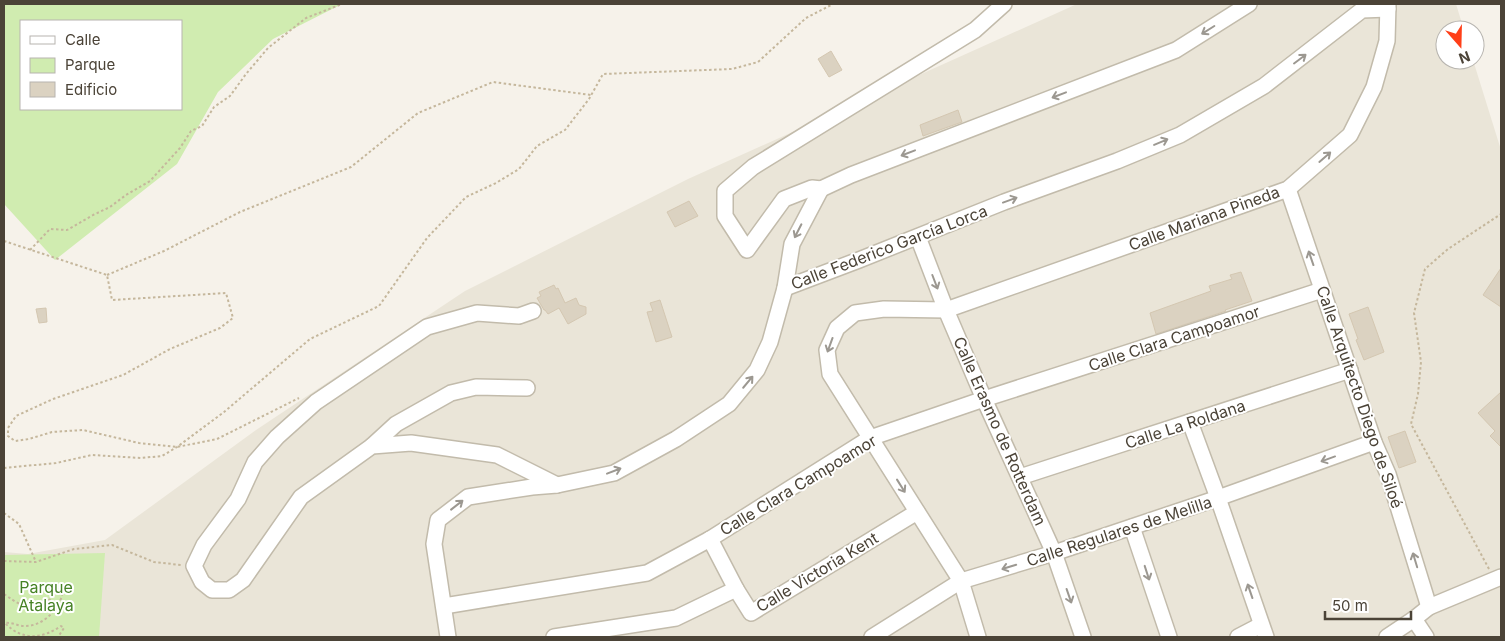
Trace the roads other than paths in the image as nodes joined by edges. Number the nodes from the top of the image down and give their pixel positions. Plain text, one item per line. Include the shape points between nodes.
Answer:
1 (1004, 4) edge
2 (1249, 4) edge
3 (1388, 6) edge
4 (821, 188) junction
5 (1288, 189) junction
6 (918, 237) junction
7 (785, 288) junction
8 (1322, 290) junction
9 (946, 310) junction
10 (533, 311) dead end
11 (1350, 370) junction
12 (527, 388) dead end
13 (984, 400) junction
14 (1190, 422) junction
15 (870, 438) junction
16 (1374, 442) junction
17 (372, 446) junction
18 (1020, 477) junction
19 (557, 485) junction
20 (1218, 498) junction
21 (917, 512) junction
22 (1132, 527) junction
23 (710, 539) junction
24 (1054, 553) junction
25 (1498, 579) edge
26 (961, 581) junction
27 (736, 589) junction
28 (444, 606) junction
29 (1429, 607) junction
30 (1414, 619) junction
31 (1263, 631) edge
32 (891, 632) edge
33 (448, 637) edge
34 (554, 637) edge
35 (872, 637) edge
36 (978, 637) edge
37 (1083, 637) edge
38 (1169, 637) edge
39 (1238, 637) edge
40 (1387, 637) edge
41 (1426, 637) edge

1 - 4 street via 975,30 753,168 725,191 725,216 747,250 784,199 812,188
2 -> 4 street via 1176,50
5 -> 3 street, Calle Mariana Pineda via 1350,135 1374,87 1387,41
6 -> 3 street, Calle Federico García Lorca via 1180,134 1264,86 1362,10
4 -> 7 street via 792,244
8 -> 5 street, Calle Arquitecto Diego de Siloé
5 - 9 street, Calle Mariana Pineda
6 - 7 street, Calle Federico García Lorca
6 -> 9 street, Calle Erasmo de Rotterdam
19 -> 7 street, Calle Federico García Lorca via 614,473 676,439 729,404 757,370 770,342
8 - 11 street, Calle Arquitecto Diego de Siloé
8 - 13 street, Calle Clara Campoamor
9 - 13 street, Calle Erasmo de Rotterdam
9 -> 15 street via 884,309 855,313 837,328 827,350 830,374
10 - 17 street via 519,316 477,313 427,327 316,402 255,462 238,498 204,545 194,566 202,582 212,590 229,590 243,580 301,497
11 - 14 street, Calle La Roldana
11 - 16 street, Calle Arquitecto Diego de Siloé
12 - 17 street via 476,387 451,393 396,424
13 - 15 street, Calle Clara Campoamor
13 - 18 street, Calle Erasmo de Rotterdam
14 - 18 street, Calle La Roldana
14 - 20 street
15 -> 21 street
15 - 23 street, Calle Clara Campoamor
16 -> 20 street, Calle Regulares de Melilla
29 -> 16 street, Calle Arquitecto Diego de Siloé via 1388,474
17 - 19 street via 411,443 497,455
18 - 24 street, Calle Erasmo de Rotterdam
28 -> 19 street, Calle Federico García Lorca via 434,544 438,520 468,497
20 - 22 street, Calle Regulares de Melilla
31 -> 20 street
21 - 26 street
21 - 27 street, Calle Victoria Kent via 751,612
22 - 24 street, Calle Regulares de Melilla
22 -> 38 street
23 - 27 street, Calle Victoria Kent
23 - 28 street, Calle Clara Campoamor via 648,573
24 -> 26 street, Calle Regulares de Melilla
24 -> 37 street, Calle Erasmo de Rotterdam
25 - 29 street
26 - 32 street, Calle Regulares de Melilla
26 - 36 street
27 - 34 street, Calle Victoria Kent via 676,618
28 - 33 street, Calle Federico García Lorca
29 - 30 street
30 - 40 street
30 - 41 street
31 - 39 street
32 - 35 street, Calle Regulares de Melilla

